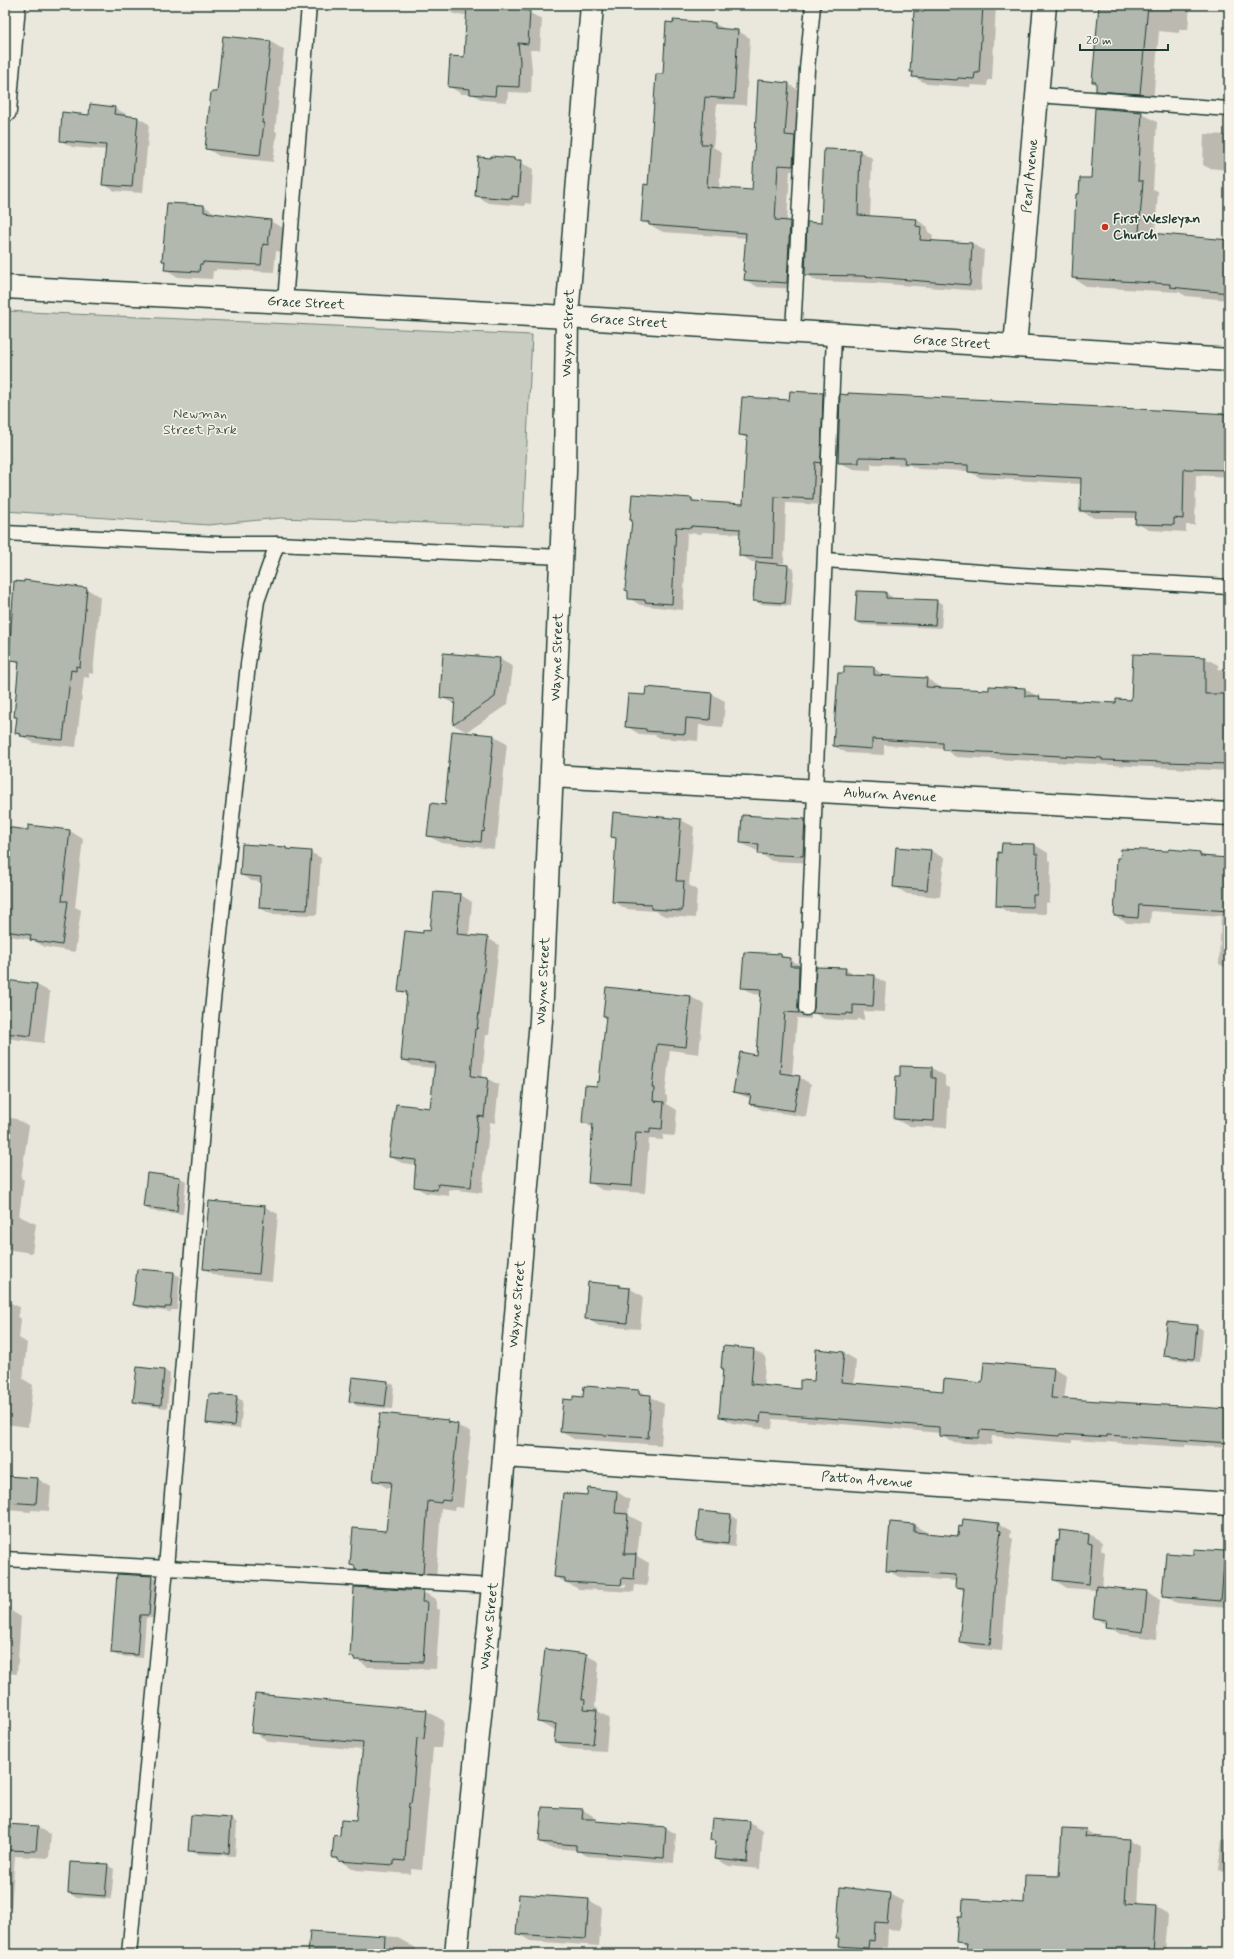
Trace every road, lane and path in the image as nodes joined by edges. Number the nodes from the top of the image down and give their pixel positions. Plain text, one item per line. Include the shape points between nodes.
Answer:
1 (14, 5) edge
2 (309, 5) edge
3 (592, 5) edge
4 (813, 5) edge
5 (1045, 5) edge
6 (1037, 95) junction
7 (1229, 108) edge
8 (5, 111) edge
9 (5, 287) edge
10 (286, 302) junction
11 (567, 317) junction
12 (793, 332) junction
13 (834, 335) junction
14 (1014, 346) junction
15 (1229, 360) edge
16 (5, 533) edge
17 (277, 544) junction
18 (561, 557) junction
19 (826, 560) junction
20 (1229, 587) edge
21 (552, 776) junction
22 (813, 791) junction
23 (1229, 814) edge
24 (806, 1008) dead end
25 (504, 1456) junction
26 (1229, 1504) edge
27 (5, 1559) edge
28 (166, 1568) junction
29 (493, 1586) junction
30 (129, 1954) edge
31 (456, 1954) edge

1 - 8 street
2 - 10 lane
3 - 11 street, Wayne Street
4 - 12 lane via 807,69
5 - 6 street, Pearl Avenue
6 - 7 lane
6 - 14 street, Pearl Avenue
9 - 10 street, Grace Street
10 - 11 street, Grace Street
11 - 12 street, Grace Street
11 - 18 street, Wayne Street
12 - 13 street, Grace Street
13 - 14 street, Grace Street
13 - 19 lane
14 - 15 street, Grace Street
16 - 17 lane via 218,544
17 - 18 lane
17 - 28 lane via 257,601 248,664 211,1020
18 - 21 street, Wayne Street
19 - 20 lane via 1019,575
19 - 22 lane
21 - 22 street, Auburn Avenue
21 - 25 street, Wayne Street via 541,1020
22 - 23 street, Auburn Avenue
22 - 24 lane
25 - 26 street, Patton Avenue
25 - 29 street, Wayne Street
27 - 28 lane
28 - 29 lane
28 - 30 lane
29 - 31 street, Wayne Street

